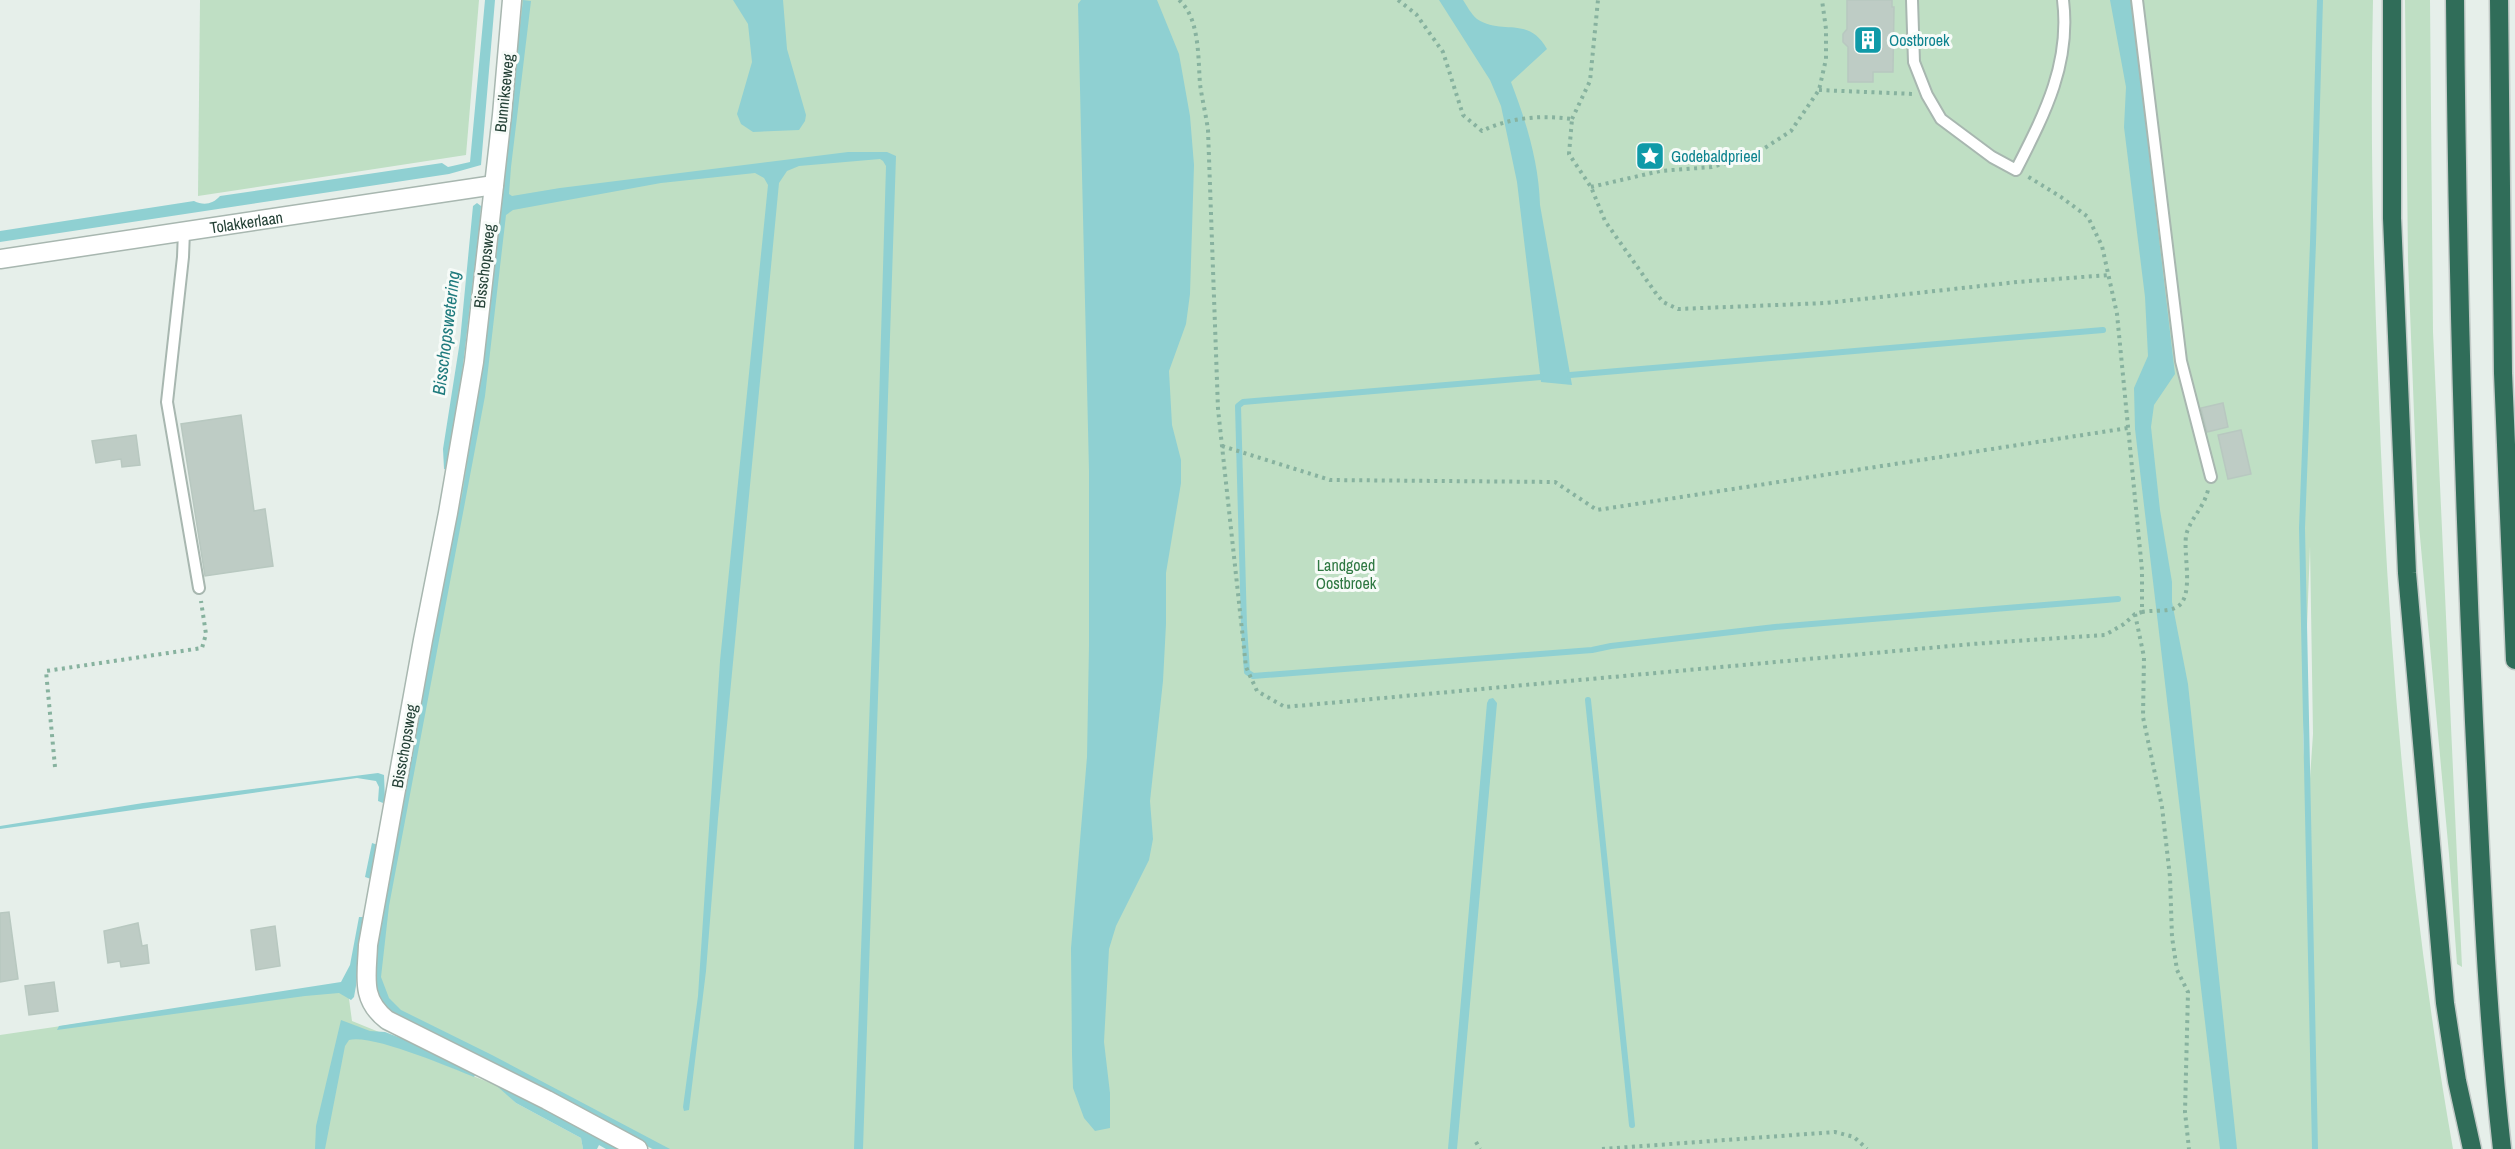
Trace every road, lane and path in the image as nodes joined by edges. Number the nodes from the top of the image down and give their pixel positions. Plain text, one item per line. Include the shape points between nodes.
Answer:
1 (512, 0) edge
2 (1179, 0) edge
3 (1398, 0) edge
4 (1598, 0) edge
5 (1822, 0) edge
6 (1912, 0) edge
7 (2063, 0) edge
8 (2137, 0) edge
9 (2392, 0) edge
10 (2455, 0) edge
11 (2499, 0) edge
12 (1819, 90) junction
13 (1927, 95) junction
14 (1572, 119) junction
15 (2016, 170) junction
16 (494, 185) junction
17 (1591, 187) junction
18 (184, 231) junction
19 (0, 259) edge
20 (2109, 275) junction
21 (2128, 428) junction
22 (1222, 446) junction
23 (2211, 477) joint
24 (199, 588) joint
25 (2142, 612) junction
26 (2135, 614) junction
27 (2515, 660) edge
28 (55, 768) dead end
29 (1476, 1142) dead end
30 (638, 1149) edge
31 (1480, 1149) edge
32 (1602, 1149) edge
33 (1867, 1149) edge
34 (2189, 1149) edge
35 (2472, 1149) edge
36 (2502, 1149) edge

1 - 16 street, Bunnikseweg
2 - 22 path via 1185,5 1199,47 1208,130
3 - 14 path via 1416,15 1443,52 1463,115 1482,131 1501,122 1530,118
4 - 14 path via 1590,81
5 - 12 path via 1826,58
6 - 13 lane via 1914,62
7 - 15 lane via 2066,20 2060,70
8 - 23 lane via 2181,361
9 - 35 highway via 2392,218 2407,573 2445,1003
10 - 36 highway via 2470,637 2482,887
11 - 27 highway via 2503,373
12 - 13 path
12 - 17 path via 1791,131 1754,155 1712,167 1660,171
13 - 15 lane via 1941,119
14 - 17 path via 1569,154
15 - 20 path via 2088,217 2102,246
16 - 18 street, Tolakkerlaan
16 - 30 street, Bisschopsweg via 467,404 368,945 367,995 375,1011 387,1020
17 - 20 path via 1605,221 1655,292 1663,302 1678,309 1826,303
18 - 19 street, Tolakkerlaan
18 - 24 lane via 167,402
20 - 21 path via 2117,314
21 - 22 path via 1597,510 1555,482 1330,480
21 - 25 path
22 - 26 path via 1246,667 1257,691 1285,707 2105,635
23 - 25 path via 2205,503 2187,532 2184,600 2175,608
24 - 28 path via 206,634 202,648 46,671
25 - 26 path
26 - 34 path via 2144,657 2143,717 2162,807 2172,937 2177,970 2188,992 2185,1112
29 - 31 path
32 - 33 path via 1835,1132 1854,1137

